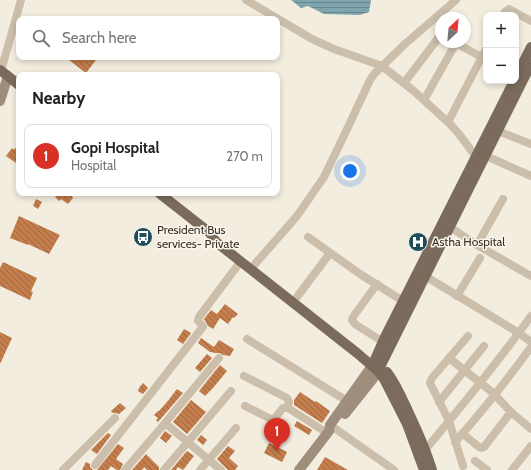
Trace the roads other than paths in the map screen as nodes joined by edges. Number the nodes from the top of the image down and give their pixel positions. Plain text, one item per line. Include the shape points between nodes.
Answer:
1 (21, 0) edge
2 (246, 0) edge
3 (456, 0) edge
4 (505, 12) edge
5 (515, 12) edge
6 (519, 14) edge
7 (17, 16) edge
8 (273, 16) edge
9 (16, 20) edge
10 (280, 20) edge
11 (531, 20) edge
12 (435, 42) edge
13 (531, 47) edge
14 (452, 48) edge
15 (466, 48) edge
16 (483, 57) edge
17 (483, 60) edge
18 (382, 66) junction
19 (519, 70) edge
20 (530, 71) edge
21 (3, 73) edge
22 (16, 83) edge
23 (404, 83) junction
24 (513, 84) edge
25 (424, 100) junction
26 (0, 101) edge
27 (448, 122) junction
28 (498, 131) junction
29 (531, 144) edge
30 (481, 157) junction
31 (531, 176) edge
32 (163, 196) edge
33 (503, 199) dead end
34 (450, 227) junction
35 (210, 233) junction
36 (308, 237) dead end
37 (478, 245) junction
38 (330, 252) junction
39 (480, 258) dead end
40 (241, 261) junction
41 (255, 264) junction
42 (425, 276) junction
43 (531, 276) edge
44 (377, 284) junction
45 (458, 296) junction
46 (297, 297) junction
47 (403, 301) junction
48 (531, 316) edge
49 (519, 333) junction
50 (468, 336) dead end
51 (247, 339) dead end
52 (383, 342) junction
53 (531, 342) edge
54 (484, 346) dead end
55 (531, 348) edge
56 (219, 358) dead end
57 (449, 358) junction
58 (376, 366) junction
59 (465, 371) junction
60 (244, 376) dead end
61 (479, 383) junction
62 (231, 391) dead end
63 (495, 395) junction
64 (347, 401) junction
65 (440, 402) junction
66 (245, 406) dead end
67 (287, 408) junction
68 (512, 413) junction
69 (115, 418) dead end
70 (449, 422) junction
71 (165, 423) junction
72 (236, 428) dead end
73 (330, 429) junction
74 (531, 429) edge
75 (463, 434) junction
76 (188, 442) junction
77 (455, 442) junction
78 (531, 446) edge
79 (425, 450) junction
80 (209, 460) junction
81 (475, 462) dead end
82 (95, 465) dead end
83 (463, 466) dead end
84 (63, 470) edge
85 (125, 470) edge
86 (164, 470) edge
87 (200, 470) edge
88 (220, 470) edge
89 (300, 470) edge
90 (394, 470) edge
91 (424, 470) edge
92 (432, 470) edge
93 (487, 470) edge
94 (512, 470) edge

1 - 7 street
2 - 8 street
3 - 18 street
4 - 5 street via 509,9
6 - 11 street
9 - 21 street
10 - 18 street via 334,49
12 - 23 street
13 - 19 main road
14 - 25 street
15 - 16 street
17 - 27 street
18 - 23 street
18 - 41 street via 370,80 324,177 297,216
20 - 28 main road
21 - 22 main road
21 - 26 main road
23 - 25 street
24 - 30 main road
25 - 27 street
27 - 30 street
28 - 29 street
28 - 30 main road
30 - 31 street
30 - 34 main road
30 - 47 main road
32 - 35 main road
33 - 37 street
34 - 37 street
34 - 42 main road
35 - 40 main road via 216,242
35 - 41 main road via 220,237
36 - 38 street
37 - 43 street
38 - 44 street
38 - 46 street
39 - 45 street
40 - 58 main road
40 - 82 street via 199,317 198,321 203,327
41 - 46 main road
42 - 45 street
42 - 58 main road via 392,342
44 - 47 street
44 - 52 street via 352,320
45 - 49 street
46 - 58 main road
47 - 52 main road
48 - 49 street
49 - 53 street
49 - 61 street
50 - 57 street
51 - 64 street
52 - 58 main road
54 - 59 street
55 - 63 street
56 - 71 street
57 - 59 street
57 - 65 street via 430,381
58 - 64 main road
58 - 73 main road via 372,380
58 - 79 main road via 394,383
58 - 91 main road via 407,424
59 - 61 street
59 - 65 street
60 - 67 street via 288,398
61 - 63 street
61 - 70 street
62 - 76 street
63 - 68 street
63 - 75 street
64 - 73 main road
65 - 70 street
66 - 67 street via 271,420 283,408
67 - 73 street
68 - 74 street
68 - 75 street via 484,447 479,447
69 - 84 street
70 - 77 street
70 - 79 street
71 - 76 street
71 - 85 street
72 - 80 street
73 - 89 main road
73 - 90 street
75 - 77 street
76 - 80 street
76 - 86 street
77 - 83 street
78 - 94 street
79 - 92 main road
80 - 87 street
80 - 88 street
81 - 93 street

